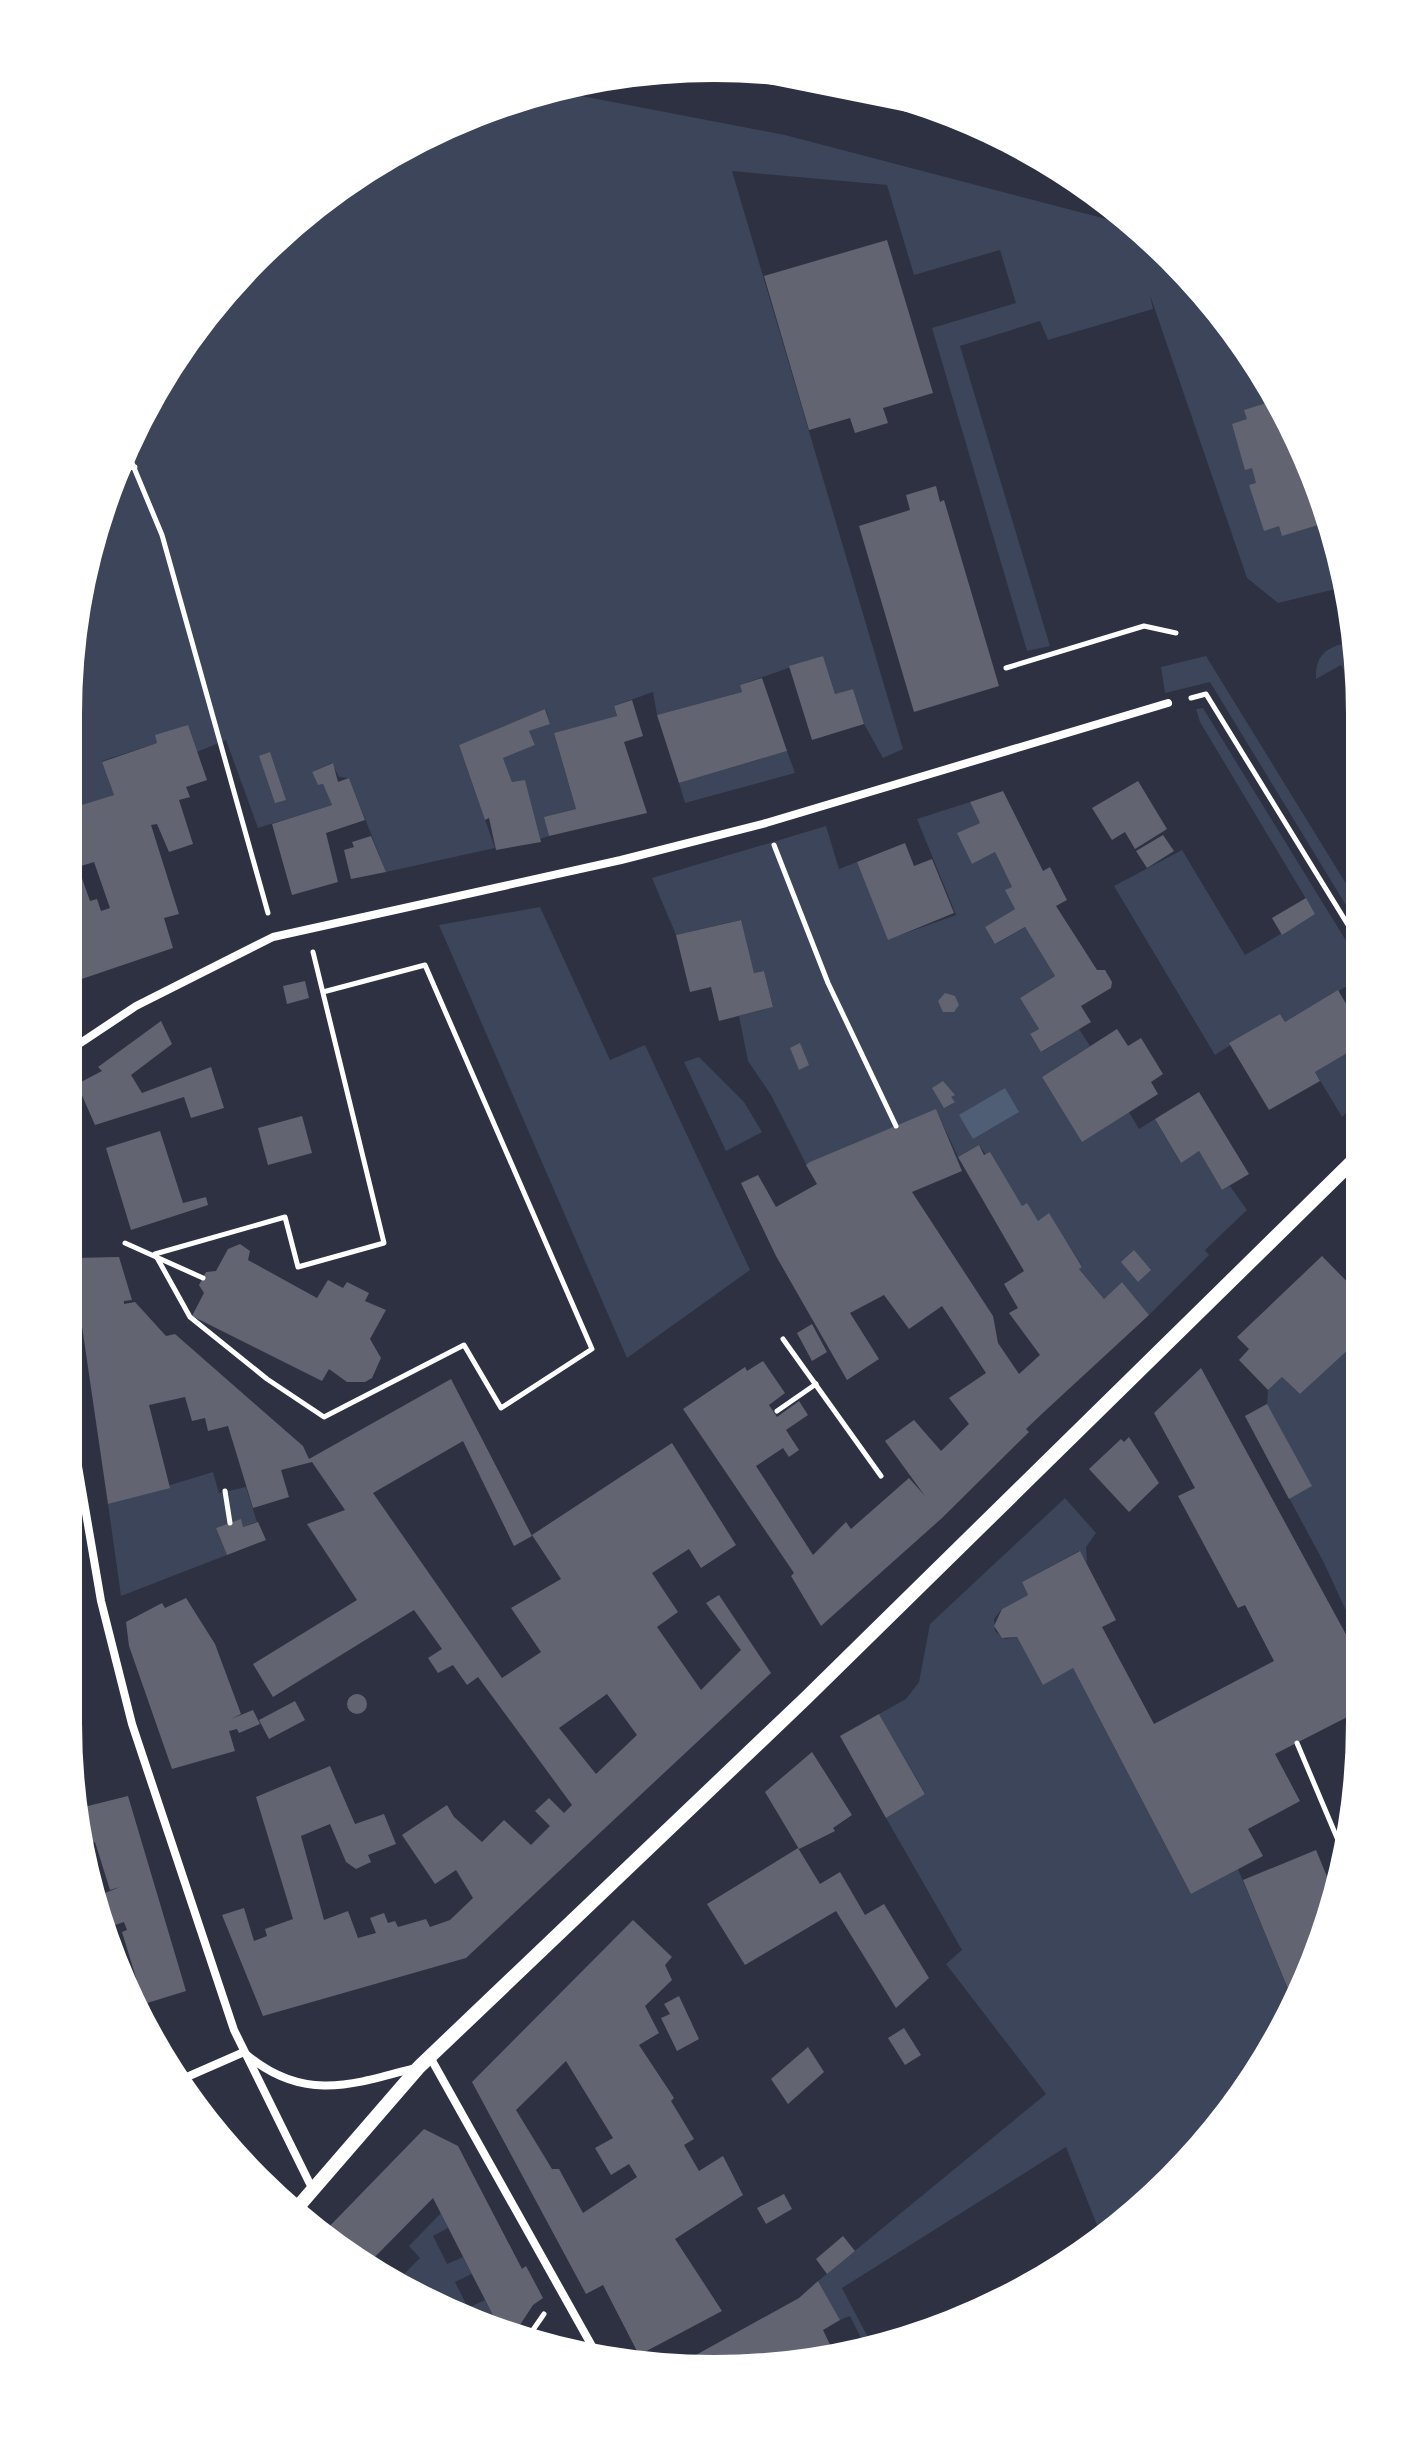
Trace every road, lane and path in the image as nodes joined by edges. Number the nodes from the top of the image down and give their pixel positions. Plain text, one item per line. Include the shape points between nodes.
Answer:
1 (132, 462) edge
2 (135, 467) junction
3 (130, 468) edge
4 (1176, 633) dead end
5 (1006, 668) dead end
6 (1206, 694) dead end
7 (1168, 703) dead end
8 (772, 840) dead end
9 (1348, 925) edge
10 (273, 937) junction
11 (314, 957) dead end
12 (323, 992) junction
13 (80, 1043) edge
14 (896, 1126) dead end
15 (1348, 1166) edge
16 (125, 1243) dead end
17 (155, 1254) junction
18 (203, 1278) dead end
19 (783, 1339) dead end
20 (816, 1384) junction
21 (777, 1411) dead end
22 (881, 1476) dead end
23 (80, 1478) edge
24 (225, 1491) dead end
25 (230, 1523) dead end
26 (1297, 1743) dead end
27 (1337, 1839) edge
28 (244, 2052) junction
29 (425, 2062) junction
30 (188, 2076) edge
31 (312, 2188) junction
32 (300, 2204) edge
33 (591, 2345) edge

1 - 2 path
2 - 3 path
2 - 10 path via 162,535
4 - 5 path via 1144,626
6 - 9 path
7 - 10 street via 766,823
8 - 14 path via 828,983
10 - 13 street via 136,1006
11 - 12 path
12 - 17 path via 384,1243 298,1267 285,1217
12 - 17 path via 425,965 592,1349 501,1408 464,1345 324,1417 190,1317
15 - 29 street via 806,1698
16 - 17 path
17 - 18 path
19 - 20 path
20 - 21 path
20 - 22 path
23 - 28 street via 101,1601 132,1724
24 - 25 path
26 - 27 path
28 - 29 street via 285,2078 312,2086 346,2086
28 - 30 street
28 - 31 street
29 - 31 street
29 - 33 street
31 - 32 street

